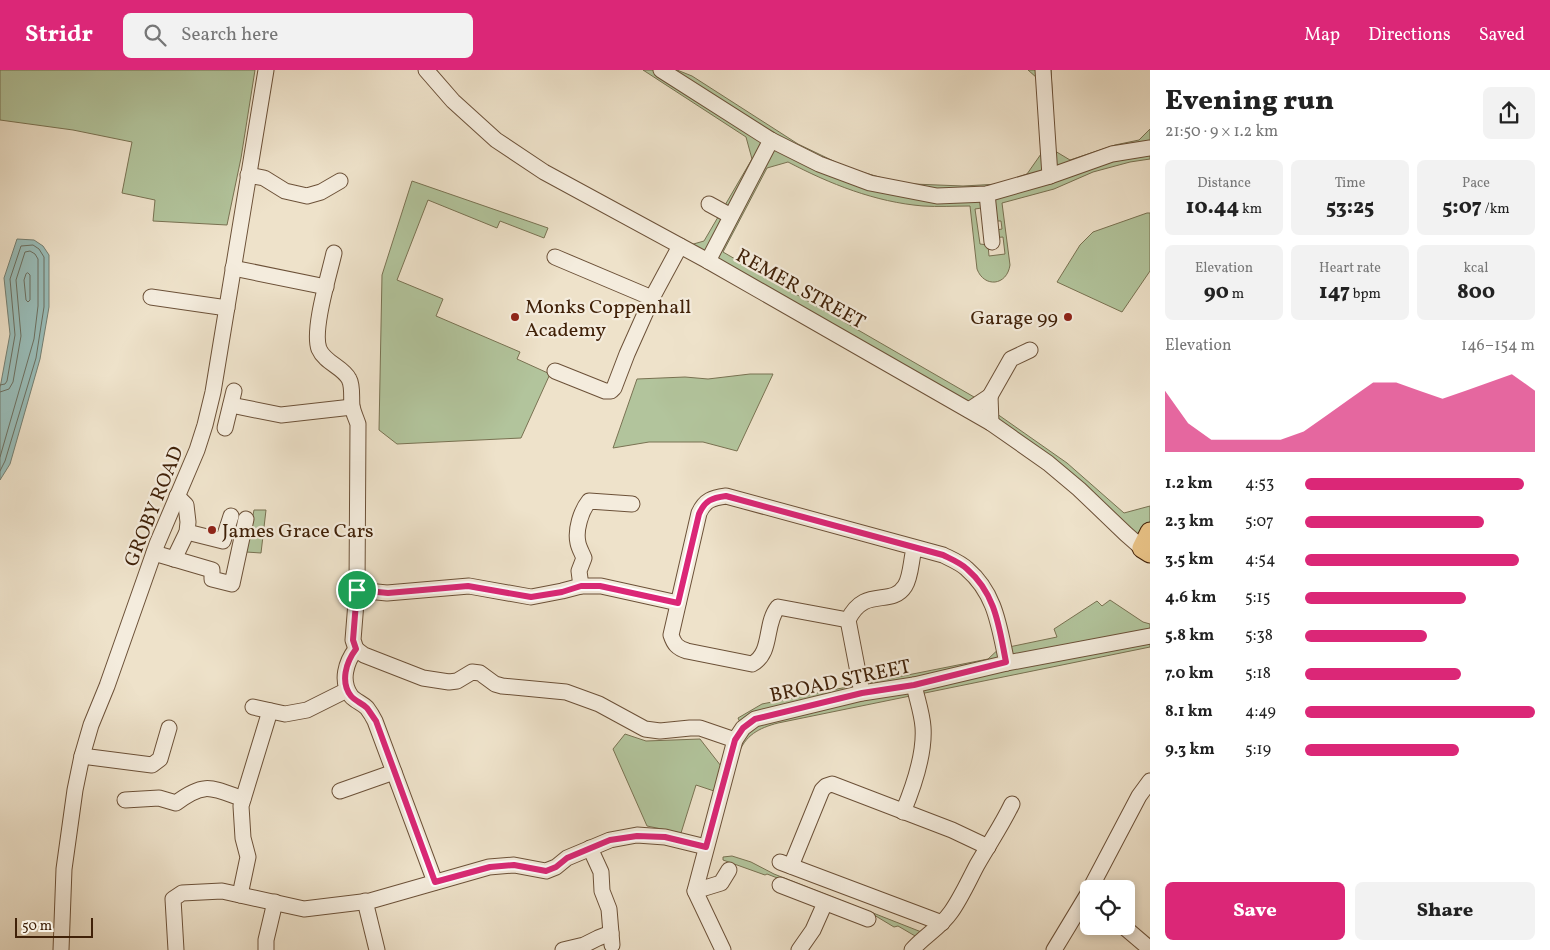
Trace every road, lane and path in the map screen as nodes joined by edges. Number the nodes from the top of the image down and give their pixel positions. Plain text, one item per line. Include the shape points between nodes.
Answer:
1 (266, 70) edge
2 (426, 70) edge
3 (661, 70) edge
4 (1043, 70) edge
5 (771, 140) junction
6 (1150, 148) edge
7 (248, 175) junction
8 (1050, 176) junction
9 (340, 181) dead end
10 (987, 194) junction
11 (709, 204) dead end
12 (731, 216) junction
13 (992, 242) dead end
14 (680, 246) junction
15 (334, 254) dead end
16 (556, 257) dead end
17 (708, 260) junction
18 (233, 268) junction
19 (326, 287) junction
20 (151, 296) dead end
21 (652, 298) junction
22 (227, 308) junction
23 (1030, 350) dead end
24 (555, 371) dead end
25 (990, 396) junction
26 (352, 407) junction
27 (969, 410) junction
28 (991, 423) junction
29 (225, 428) dead end
30 (177, 496) junction
31 (632, 504) dead end
32 (187, 532) junction
33 (1147, 544) edge
34 (914, 549) junction
35 (154, 553) junction
36 (174, 559) junction
37 (581, 586) junction
38 (357, 590) junction
39 (678, 603) junction
40 (848, 620) junction
41 (1150, 636) edge
42 (356, 649) junction
43 (1006, 662) junction
44 (914, 685) junction
45 (347, 690) junction
46 (862, 693) junction
47 (253, 707) dead end
48 (270, 711) junction
49 (169, 728) dead end
50 (735, 740) junction
51 (82, 756) junction
52 (394, 772) junction
53 (1150, 781) edge
54 (340, 791) dead end
55 (243, 799) junction
56 (125, 800) dead end
57 (1012, 804) dead end
58 (903, 812) junction
59 (706, 847) junction
60 (988, 847) junction
61 (590, 848) junction
62 (729, 870) dead end
63 (1096, 880) edge
64 (435, 882) junction
65 (780, 885) dead end
66 (696, 891) junction
67 (240, 894) junction
68 (365, 901) junction
69 (820, 901) junction
70 (276, 902) junction
71 (1080, 908) edge
72 (868, 919) dead end
73 (942, 923) junction
74 (1134, 935) edge
75 (1150, 949) edge
76 (61, 950) edge
77 (176, 950) edge
78 (266, 950) edge
79 (376, 950) edge
80 (563, 950) edge
81 (723, 950) edge
82 (799, 950) edge
83 (912, 950) edge
84 (1054, 950) edge

1 - 7 street, GROBY ROAD
2 - 14 street, REMER STREET via 453,101 496,140 544,172
3 - 5 street
4 - 8 street
5 - 10 street via 819,164 870,183 937,196
5 - 12 street
6 - 8 street via 1112,154
7 - 9 street via 264,178 285,192 308,196
7 - 18 street, GROBY ROAD
8 - 10 street
10 - 13 street
11 - 12 street
12 - 17 street
14 - 17 street, REMER STREET
14 - 21 street
15 - 19 street
16 - 21 street
17 - 27 street, REMER STREET
18 - 19 street
18 - 22 street, GROBY ROAD
19 - 26 street via 319,318 319,348 350,381
20 - 22 street
21 - 24 street via 611,391
22 - 30 street, GROBY ROAD via 205,425
23 - 25 street via 1011,359
25 - 27 street
25 - 28 street
26 - 29 street via 281,414 232,398
26 - 38 street via 358,424
27 - 28 street, REMER STREET
28 - 33 street, REMER STREET via 1048,463 1121,530
30 - 32 street via 186,506
30 - 35 street, GROBY ROAD
31 - 37 street via 589,501 584,507 578,542 584,558 579,571
32 - 36 street
32 - 36 street via 223,541 238,518 232,584 212,579 212,570
34 - 39 street via 726,496 712,498 703,504 699,514
34 - 40 street via 906,585 899,594 865,600
34 - 43 street via 943,555 966,568 984,587 994,607
35 - 36 street
35 - 51 street, GROBY ROAD
37 - 38 street via 531,597 468,586 388,593
37 - 39 street via 600,586
38 - 42 street via 353,640
39 - 40 street via 671,635 674,644 687,651 752,664 761,660 773,613 778,607
40 - 46 street
41 - 43 street, BROAD STREET
42 - 45 street via 346,667 344,679
42 - 50 street via 423,678 449,682 480,672 502,686 566,692 612,710 645,729 700,728
43 - 44 street, BROAD STREET
44 - 46 street, BROAD STREET
44 - 58 street via 923,736 913,786
45 - 48 street via 307,710 285,714
45 - 52 street via 376,721
46 - 50 street, BROAD STREET via 755,719
47 - 48 street
48 - 55 street
49 - 51 street via 160,759 152,765
50 - 59 street, BROAD STREET
51 - 76 street, GROBY ROAD via 64,869
52 - 54 street
52 - 64 street
53 - 63 street
55 - 56 street via 210,788 188,794 176,803 159,798
55 - 67 street via 241,822 248,857
57 - 60 street
58 - 60 street
58 - 73 street via 832,784 826,786 786,864
59 - 61 street via 665,837 637,836 610,840
59 - 66 street, BROAD STREET
60 - 73 street via 952,912
61 - 64 street via 546,871 514,865 490,867
61 - 80 street via 601,872 602,891 609,909 607,939
62 - 66 street via 721,883
64 - 68 street
65 - 69 street
66 - 81 street
67 - 70 street
67 - 77 street via 222,891 182,893 173,899
68 - 70 street via 304,909
68 - 79 street
69 - 72 street
69 - 82 street via 813,930
70 - 78 street
71 - 84 street
73 - 83 street
74 - 75 street

